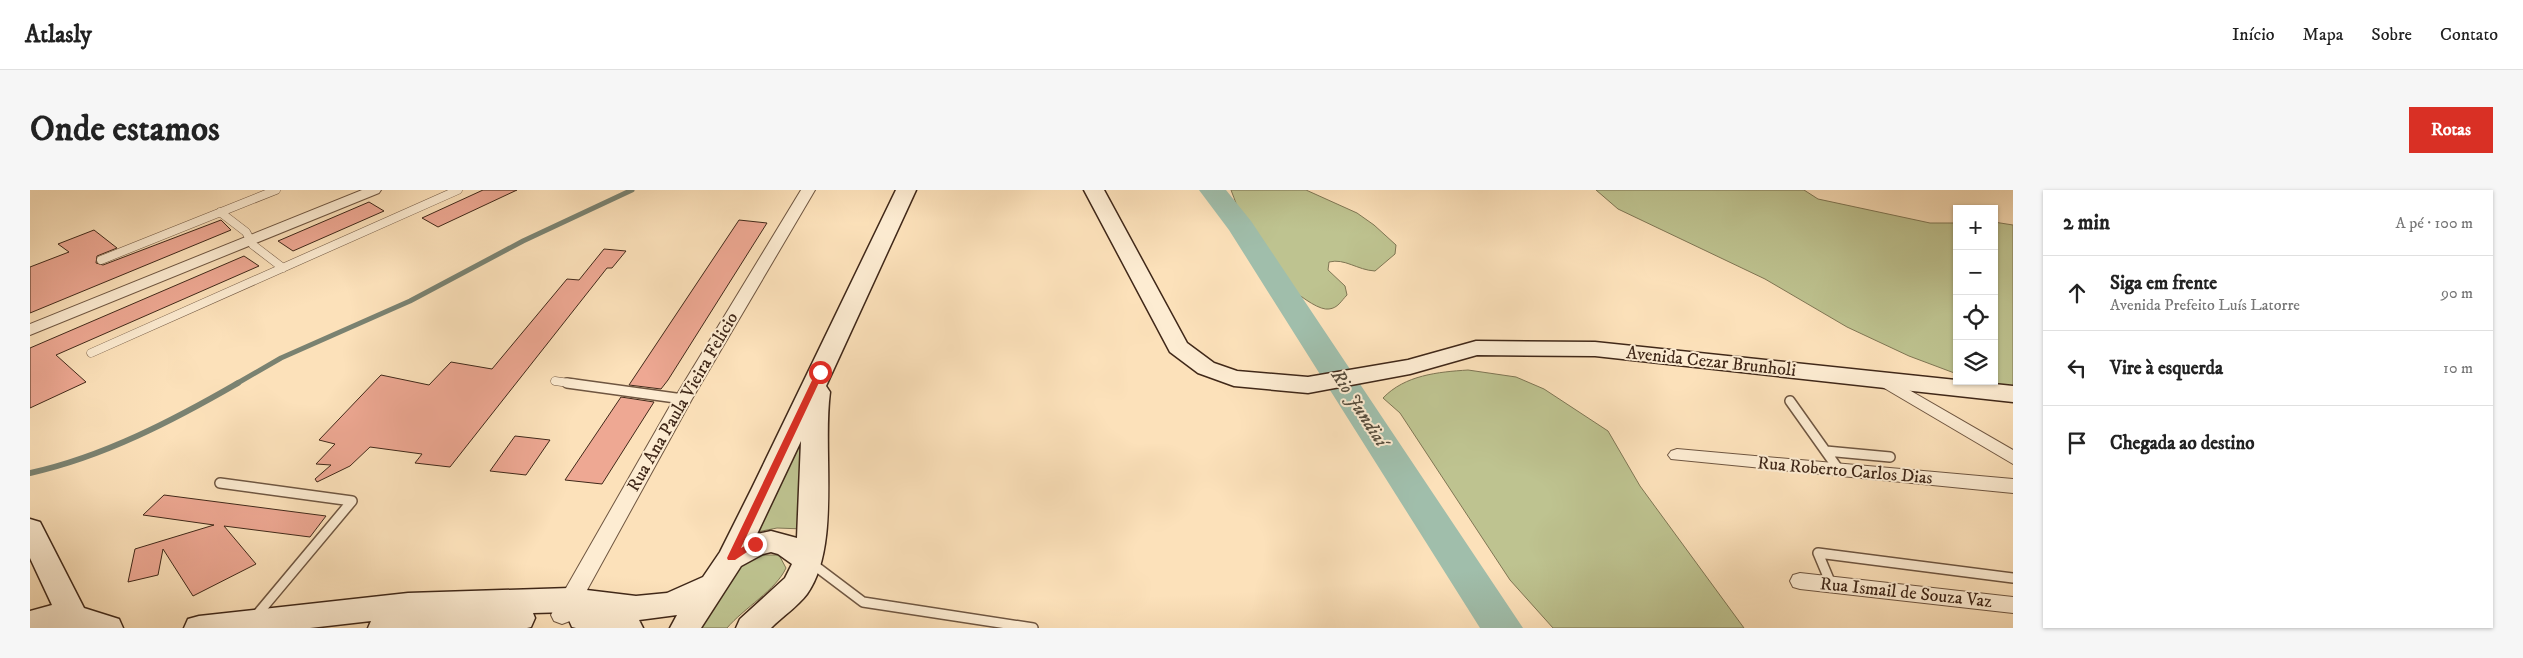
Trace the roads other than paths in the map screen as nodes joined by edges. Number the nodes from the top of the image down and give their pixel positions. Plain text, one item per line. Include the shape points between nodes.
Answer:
1 (276, 190) edge
2 (374, 190) edge
3 (458, 190) edge
4 (808, 190) edge
5 (906, 190) edge
6 (1094, 190) edge
7 (220, 212) junction
8 (250, 241) junction
9 (102, 260) dead end
10 (283, 268) junction
11 (30, 330) edge
12 (91, 353) dead end
13 (820, 372) junction
14 (555, 381) dead end
15 (1885, 382) junction
16 (2013, 394) edge
17 (683, 399) junction
18 (1790, 401) dead end
19 (1826, 451) junction
20 (1677, 455) dead end
21 (1890, 457) dead end
22 (2013, 458) edge
23 (1839, 470) junction
24 (220, 484) dead end
25 (2013, 486) edge
26 (33, 549) edge
27 (732, 558) junction
28 (808, 561) junction
29 (2013, 578) edge
30 (1800, 581) dead end
31 (1831, 584) junction
32 (713, 585) junction
33 (2013, 604) edge
34 (566, 608) junction
35 (73, 616) junction
36 (252, 621) junction
37 (30, 624) edge
38 (108, 628) edge
39 (199, 628) edge
40 (383, 628) edge
41 (628, 628) edge
42 (685, 628) edge
43 (751, 628) edge
44 (1033, 628) edge

1 - 7 lane
2 - 8 street
3 - 10 lane
4 - 17 street, Rua Ana Paula Vieira Felicio
5 - 13 main road
6 - 15 main road, Avenida Cezar Brunholi via 1178,346 1206,368 1234,378 1308,385 1410,367 1476,348 1594,349
7 - 8 lane via 246,232
7 - 9 lane
8 - 10 lane
8 - 11 street
10 - 12 lane
13 - 27 main road
13 - 28 main road via 814,419 813,518
14 - 17 lane
15 - 16 main road, Avenida Cezar Brunholi
15 - 22 street
17 - 34 street, Rua Ana Paula Vieira Felicio
18 - 19 lane
19 - 21 lane
19 - 23 lane
20 - 23 street, Rua Roberto Carlos Dias
23 - 25 street, Rua Roberto Carlos Dias
24 - 36 lane via 352,500
26 - 35 main road
27 - 28 main road via 755,544 775,541 792,546
27 - 32 main road
28 - 43 main road via 796,586
28 - 44 lane via 863,602
29 - 31 lane via 1818,554
30 - 31 street, Rua Ismail de Souza Vaz
31 - 33 street, Rua Ismail de Souza Vaz
32 - 34 main road via 671,605
32 - 42 main road
34 - 36 main road via 408,605
34 - 40 main road
34 - 41 main road
35 - 37 main road via 46,617
35 - 38 main road
36 - 39 main road

